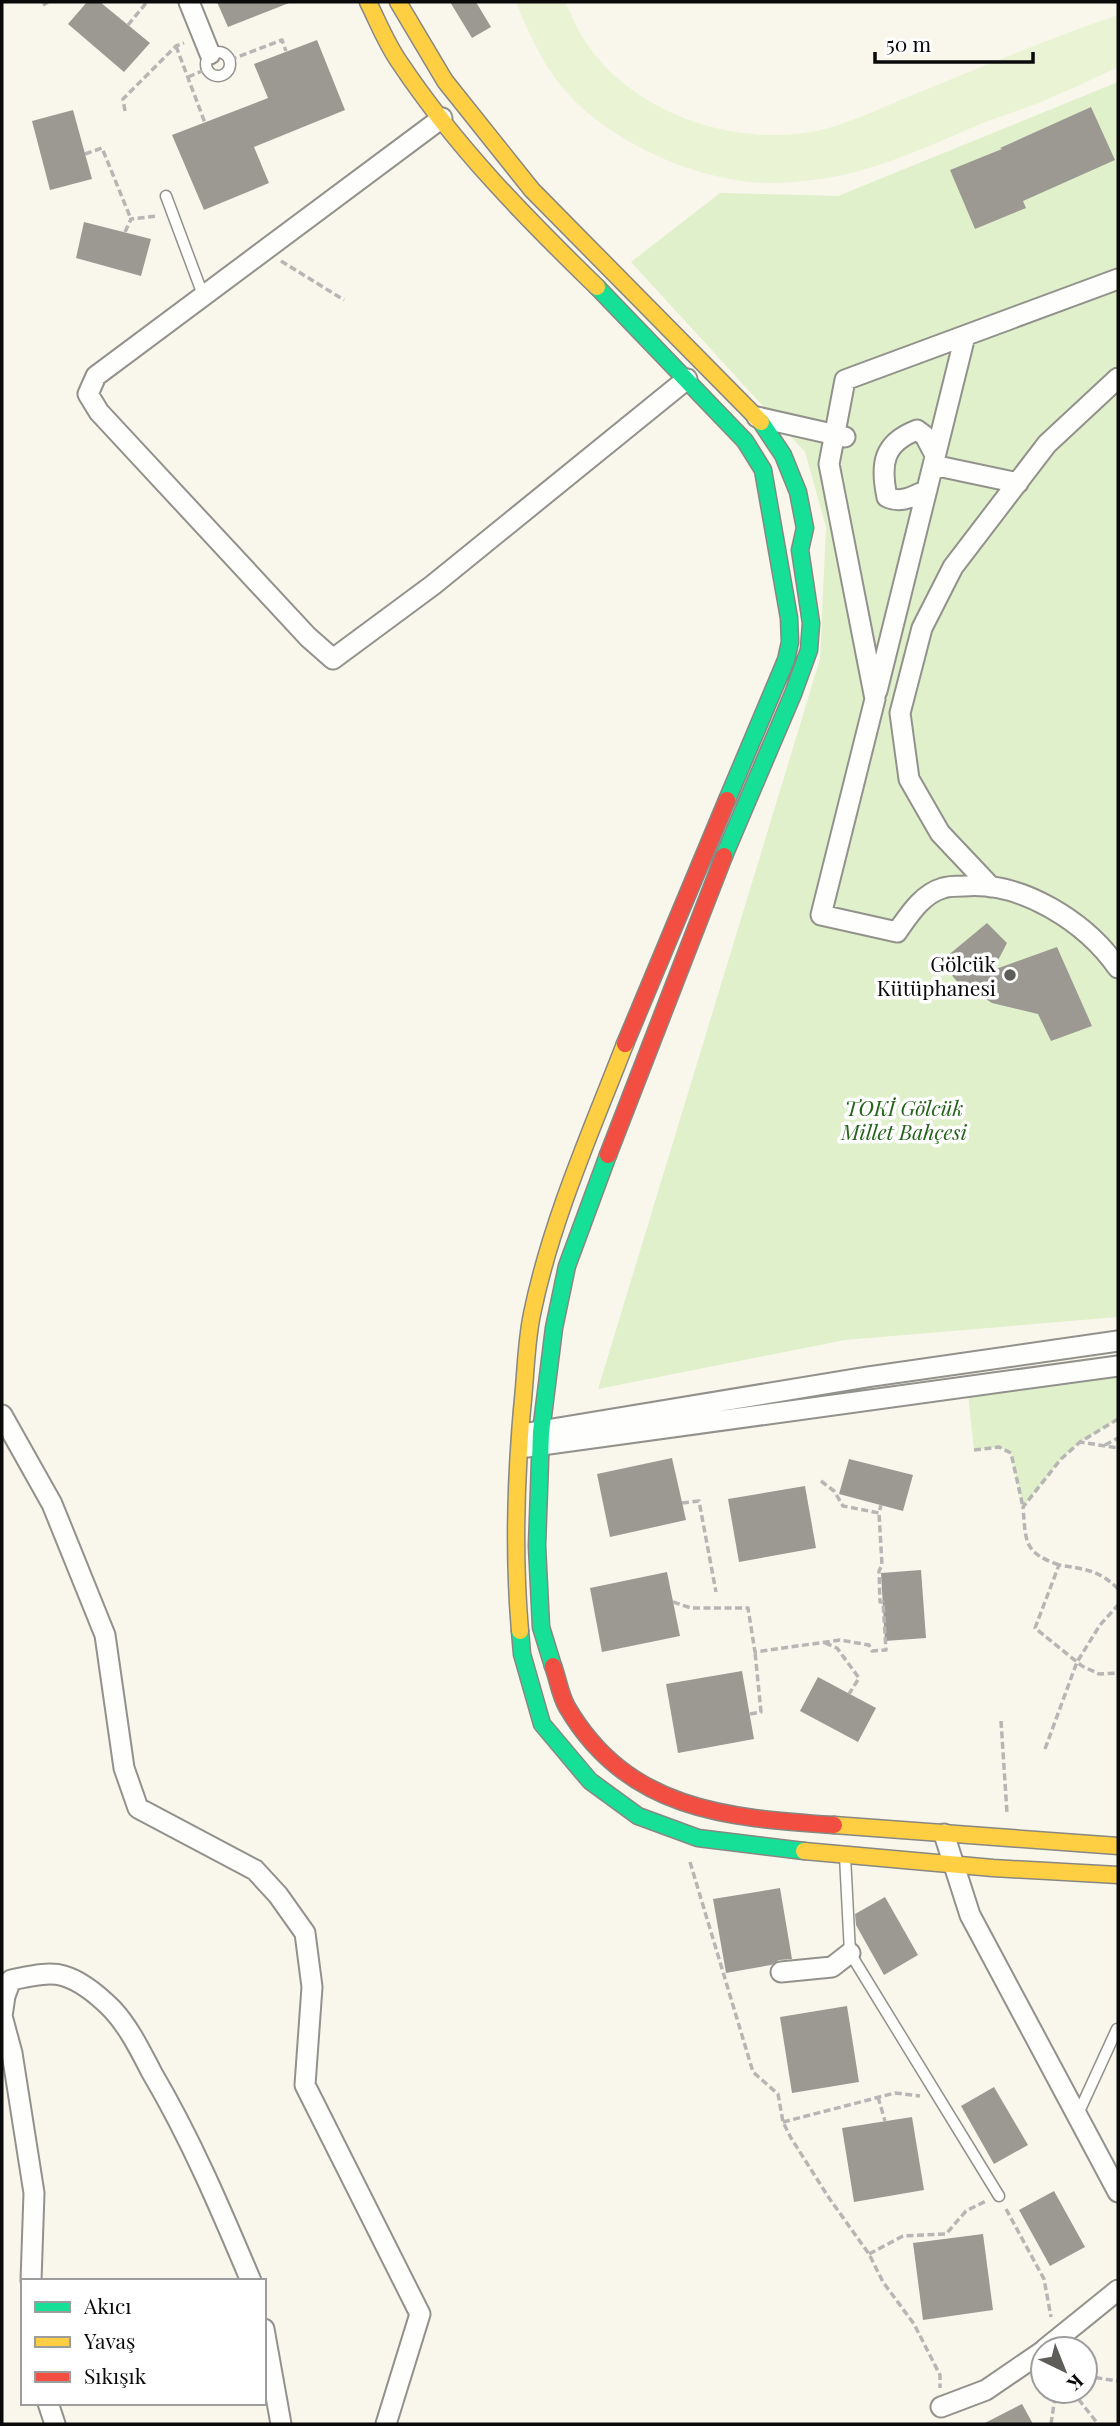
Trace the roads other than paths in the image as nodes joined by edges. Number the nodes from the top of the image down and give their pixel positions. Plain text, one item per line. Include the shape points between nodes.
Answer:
1 (189, 2) edge
2 (368, 2) edge
3 (398, 2) edge
4 (209, 62) junction
5 (442, 118) junction
6 (166, 195) dead end
7 (1118, 279) edge
8 (203, 295) junction
9 (965, 336) junction
10 (1118, 378) edge
11 (687, 379) junction
12 (757, 417) junction
13 (840, 436) junction
14 (934, 460) junction
15 (1018, 483) junction
16 (927, 490) junction
17 (875, 699) junction
18 (990, 887) junction
19 (1118, 968) edge
20 (1118, 1341) edge
21 (1118, 1366) edge
22 (2, 1415) edge
23 (541, 1438) junction
24 (520, 1441) junction
25 (944, 1834) junction
26 (1118, 1846) edge
27 (845, 1855) junction
28 (955, 1865) junction
29 (1118, 1875) edge
30 (850, 1954) junction
31 (781, 1972) dead end
32 (1116, 2029) dead end
33 (1078, 2113) junction
34 (1118, 2192) edge
35 (999, 2196) road end
36 (31, 2279) edge
37 (250, 2279) edge
38 (1118, 2290) edge
39 (1063, 2335) edge
40 (266, 2340) edge
41 (1029, 2360) edge
42 (49, 2405) edge
43 (941, 2407) road end
44 (55, 2424) edge
45 (281, 2424) edge
46 (386, 2424) edge

1 - 4 street
2 - 5 main road via 399,62
3 - 12 main road via 445,81 532,190
4 - 4 lane via 222,52 230,60 230,69 224,75 213,75
5 - 8 street
5 - 11 main road via 518,210
6 - 8 lane
7 - 9 street
8 - 11 street via 96,376 88,394 99,412 216,540 333,659 433,585
9 - 13 street via 845,380
9 - 14 street
10 - 15 street via 1047,444
11 - 24 main road via 745,441 763,470 790,642 638,1011 552,1235 531,1316
12 - 13 street
12 - 23 main road via 783,455 798,492 805,528 800,550 811,623 808,650 577,1235 554,1328
13 - 17 street via 829,464
14 - 15 street
14 - 16 street
14 - 16 street via 925,436 917,430 893,444 884,460 887,497 895,501
15 - 18 street via 953,567 922,628 900,713 909,779 940,833
16 - 17 street
17 - 18 street via 821,915 897,932 918,904 943,888
18 - 19 street via 1012,890 1060,914 1105,950
20 - 23 street via 880,1375
21 - 23 street
22 - 46 street via 52,1504 105,1635 124,1768 138,1808 255,1870 305,1933 312,1987 305,2085 420,2314
23 - 24 street
23 - 25 main road via 537,1546 541,1627 566,1705 620,1772 666,1797 711,1810 775,1821
24 - 27 main road via 516,1588 522,1654 542,1724 590,1781 638,1816 698,1838
25 - 26 main road
25 - 28 street
27 - 28 main road
27 - 30 lane
28 - 29 main road
28 - 33 street via 971,1915
30 - 31 street via 832,1967
30 - 35 lane
32 - 33 lane
33 - 34 street
36 - 37 street via 34,2193 2,2016 11,1980 64,1975 113,2010 167,2097
38 - 39 street
40 - 45 street
41 - 43 street via 986,2390
42 - 44 street

